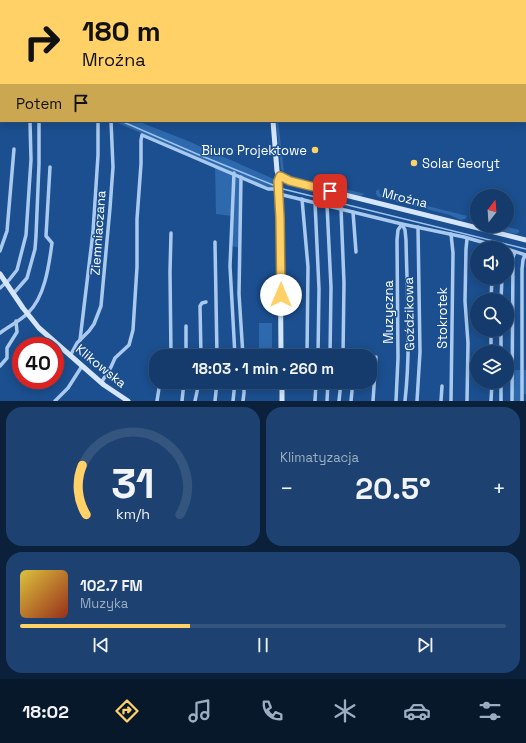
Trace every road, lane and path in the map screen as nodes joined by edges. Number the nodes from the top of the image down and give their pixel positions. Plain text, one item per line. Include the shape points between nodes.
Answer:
1 (30, 122) edge
2 (39, 122) edge
3 (98, 122) edge
4 (111, 122) edge
5 (273, 122) edge
6 (14, 149) dead end
7 (50, 167) dead end
8 (234, 173) junction
9 (280, 176) junction
10 (241, 177) junction
11 (279, 191) junction
12 (302, 199) junction
13 (315, 202) junction
14 (327, 205) junction
15 (341, 208) junction
16 (353, 212) junction
17 (402, 224) junction
18 (418, 227) junction
19 (171, 233) dead end
20 (451, 234) junction
21 (467, 239) junction
22 (526, 240) edge
23 (474, 241) edge
24 (215, 242) dead end
25 (0, 252) edge
26 (356, 252) dead end
27 (515, 252) joint
28 (525, 255) edge
29 (0, 274) edge
30 (6, 282) junction
31 (0, 288) edge
32 (13, 294) junction
33 (206, 302) dead end
34 (28, 313) junction
35 (16, 321) junction
36 (186, 326) dead end
37 (0, 333) edge
38 (80, 340) junction
39 (171, 349) edge
40 (186, 349) edge
41 (201, 349) edge
42 (217, 349) edge
43 (235, 349) edge
44 (243, 349) edge
45 (281, 349) edge
46 (307, 349) edge
47 (318, 349) edge
48 (330, 349) edge
49 (342, 349) edge
50 (70, 356) junction
51 (0, 366) edge
52 (82, 366) junction
53 (101, 383) junction
54 (442, 386) dead end
55 (159, 389) edge
56 (183, 389) edge
57 (197, 389) edge
58 (216, 389) edge
59 (234, 389) edge
60 (244, 389) edge
61 (282, 389) edge
62 (314, 389) edge
63 (328, 389) edge
64 (340, 389) edge
65 (374, 389) edge
66 (492, 389) edge
67 (501, 389) edge
68 (352, 391) dead end
69 (55, 401) edge
70 (128, 401) edge
71 (157, 401) edge
72 (182, 401) edge
73 (195, 401) edge
74 (215, 401) edge
75 (233, 401) edge
76 (243, 401) edge
77 (282, 401) edge
78 (315, 401) edge
79 (327, 401) edge
80 (339, 401) edge
81 (351, 401) edge
82 (373, 401) edge
83 (396, 401) edge
84 (405, 401) edge
85 (417, 401) edge
86 (440, 401) edge
87 (451, 401) edge
88 (467, 401) edge
89 (491, 401) edge
90 (501, 401) edge
91 (512, 401) edge
92 (522, 401) edge

1 - 30 street via 31,160 26,235 17,270
2 - 32 street via 35,249 27,278
3 - 38 street, Ziemniaczana via 93,232
4 - 38 street, Ziemniaczana via 110,208 101,306 94,324
5 - 9 street via 277,171
6 - 25 street via 7,231
7 - 34 street via 46,236 52,243 49,265 42,290
8 - 10 street
8 - 43 street via 230,266
8 - 53 street via 142,135 133,330 129,345 115,358
9 - 11 street
9 - 22 street, Mroźna via 290,181
10 - 11 street
10 - 44 street via 239,294
11 - 12 street
11 - 45 street
12 - 13 street
12 - 46 street via 308,267
13 - 14 street
13 - 47 street via 319,289
14 - 15 street
14 - 48 street via 331,287
15 - 16 street
15 - 49 street via 344,283
16 - 17 street
16 - 26 street
17 - 18 street
17 - 83 street, Muzyczna via 398,230
17 - 84 street, Goździkowa via 406,240 408,320
18 - 20 street
18 - 85 street, Goździkowa via 420,352
19 - 39 street
20 - 21 street
20 - 87 street, Stokrotek
21 - 23 street
21 - 88 street, Stokrotek
24 - 42 street
27 - 28 street
27 - 91 street
28 - 92 street via 522,269
29 - 30 street, Klikowska
30 - 31 street
30 - 32 street, Klikowska
32 - 34 street, Klikowska
33 - 41 street via 200,306
34 - 35 street
34 - 50 street, Klikowska via 39,328
35 - 37 street
35 - 51 street via 18,332 7,348 8,358
36 - 40 street
38 - 50 street, Ziemniaczana
50 - 52 street, Klikowska
52 - 53 street, Klikowska
52 - 69 street via 68,388
53 - 70 street, Klikowska
54 - 86 street
55 - 71 street
56 - 72 street
57 - 73 street
58 - 74 street
59 - 75 street
60 - 76 street
61 - 77 street
62 - 78 street
63 - 79 street
64 - 80 street
65 - 82 street
66 - 89 street
67 - 90 street
68 - 81 street

